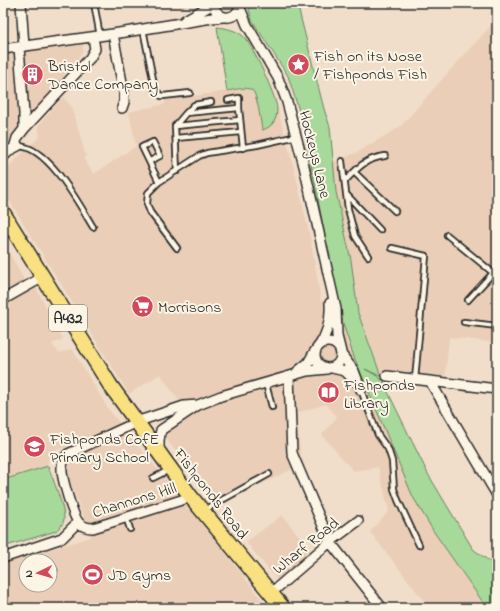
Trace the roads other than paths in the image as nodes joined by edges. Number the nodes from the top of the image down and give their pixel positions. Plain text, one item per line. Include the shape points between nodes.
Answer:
1 (21, 3) edge
2 (94, 3) edge
3 (213, 3) edge
4 (240, 5) edge
5 (227, 17) junction
6 (180, 23) junction
7 (143, 29) junction
8 (113, 34) junction
9 (97, 36) junction
10 (257, 41) junction
11 (22, 46) junction
12 (3, 49) edge
13 (190, 93) dead end
14 (228, 100) dead end
15 (211, 102) dead end
16 (122, 108) dead end
17 (239, 108) junction
18 (186, 113) junction
19 (240, 120) junction
20 (175, 126) junction
21 (24, 129) junction
22 (241, 132) junction
23 (297, 136) junction
24 (176, 138) junction
25 (16, 147) junction
26 (243, 148) junction
27 (385, 156) dead end
28 (3, 158) edge
29 (150, 161) dead end
30 (342, 161) dead end
31 (177, 171) junction
32 (354, 172) junction
33 (345, 181) junction
34 (159, 182) junction
35 (347, 195) junction
36 (395, 211) dead end
37 (3, 213) edge
38 (93, 227) dead end
39 (380, 230) dead end
40 (447, 235) dead end
41 (177, 248) dead end
42 (392, 248) dead end
43 (368, 256) dead end
44 (495, 275) edge
45 (43, 277) junction
46 (329, 280) junction
47 (3, 299) edge
48 (468, 300) dead end
49 (464, 322) dead end
50 (497, 326) edge
51 (317, 349) junction
52 (341, 353) junction
53 (329, 368) junction
54 (387, 376) dead end
55 (289, 377) junction
56 (415, 380) junction
57 (431, 383) junction
58 (266, 384) junction
59 (497, 389) edge
60 (361, 390) junction
61 (198, 405) junction
62 (272, 407) dead end
63 (136, 422) junction
64 (160, 453) junction
65 (170, 470) junction
66 (269, 474) dead end
67 (154, 478) dead end
68 (497, 495) edge
69 (191, 497) junction
70 (202, 510) junction
71 (126, 517) junction
72 (358, 521) dead end
73 (78, 522) junction
74 (130, 529) dead end
75 (330, 542) junction
76 (419, 545) dead end
77 (3, 558) edge
78 (271, 593) junction
79 (282, 608) edge
80 (382, 608) edge

1 - 11 street
2 - 9 lane
3 - 5 street, Hockeys Lane via 216,12
3 - 6 street
4 - 5 street via 237,13
4 - 10 street, Hockeys Lane via 247,25
5 - 6 street
5 - 10 street, Hockeys Lane via 242,25
6 - 7 street
7 - 8 street
7 - 13 lane via 158,93 163,96
8 - 9 street
8 - 16 street via 124,93
9 - 11 street
9 - 21 street via 95,49 90,58
10 - 23 street, Hockeys Lane via 281,84
11 - 12 street
11 - 21 street
14 - 17 lane via 239,98
15 - 18 lane via 194,106
17 - 18 lane
17 - 19 lane
18 - 20 lane
19 - 20 lane
19 - 22 lane
20 - 24 lane
21 - 25 street via 17,138
22 - 24 lane
22 - 26 lane
23 - 26 lane
23 - 46 street, Hockeys Lane
24 - 31 lane
25 - 28 street
25 - 38 lane via 24,146 33,150 50,164 73,194
26 - 31 lane via 207,153
27 - 32 lane via 373,157
29 - 34 lane
30 - 33 lane
31 - 34 lane
32 - 33 lane
32 - 36 lane
33 - 35 lane
34 - 41 lane via 148,193 147,204 150,212
35 - 39 lane
35 - 43 lane via 354,236
37 - 45 main road, Fishponds Road / A432
40 - 44 lane
42 - 56 lane via 426,256
44 - 48 lane
45 - 47 street
45 - 63 main road, Fishponds Road / A432 via 102,374
46 - 51 street, Hockeys Lane via 330,315 325,335
46 - 52 street, Hockeys Lane via 336,309
49 - 50 lane
51 - 52 street via 324,343 331,342
51 - 53 street via 315,358 318,364
51 - 55 street, Hockeys Lane via 305,366
52 - 53 street via 339,363
52 - 60 street via 354,371
53 - 55 street, Hockeys Lane
53 - 60 street via 341,369 357,382
54 - 56 street
55 - 58 street, Hockeys Lane
55 - 75 street via 292,453
56 - 57 street
57 - 59 street
57 - 68 street
58 - 61 street, Hockeys Lane
58 - 62 lane
60 - 76 lane via 378,434 388,449 392,461 394,488
61 - 63 street, Hockeys Lane via 184,406
61 - 64 street, Hockeys Lane via 161,430
63 - 64 main road, Fishponds Road / A432
63 - 73 street, Hockeys Lane via 65,458 63,477
64 - 65 main road, Fishponds Road / A432
65 - 67 lane
65 - 69 main road, Fishponds Road / A432
66 - 70 lane
69 - 70 main road, Fishponds Road / A432
69 - 71 street, Channons Hill
70 - 78 main road, Fishponds Road / A432
71 - 73 street, Channons Hill via 90,528
71 - 74 lane
72 - 75 street, Wharf Road
73 - 77 street, Channons Hill via 62,538
75 - 78 street, Wharf Road
75 - 80 street
78 - 79 main road, Fishponds Road / A432

